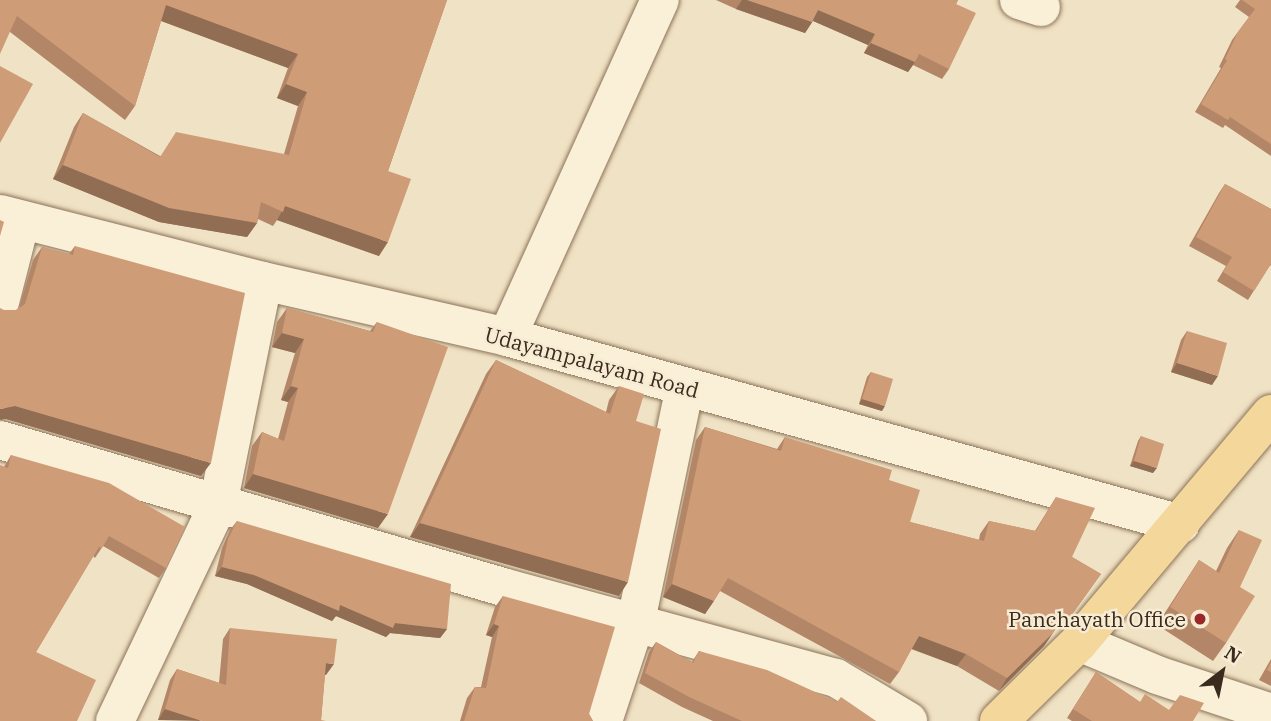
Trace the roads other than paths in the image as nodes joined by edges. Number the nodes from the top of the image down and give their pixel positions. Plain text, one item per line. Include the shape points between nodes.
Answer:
1 (660, 0) edge
2 (10, 217) edge
3 (263, 281) junction
4 (0, 302) edge
5 (507, 337) junction
6 (685, 387) junction
7 (1271, 414) edge
8 (0, 440) edge
9 (218, 505) junction
10 (1181, 524) junction
11 (636, 621) junction
12 (1079, 642) junction
13 (1271, 713) edge
14 (115, 721) edge
15 (603, 721) edge
16 (908, 721) edge
17 (999, 721) edge

1 - 5 street
2 - 3 street, Udayampalayam Road
2 - 4 street
3 - 5 street, Udayampalayam Road
3 - 9 street
5 - 6 street, Udayampalayam Road
6 - 10 street, Udayampalayam Road
6 - 11 street
7 - 10 main road
8 - 9 street
9 - 11 street
9 - 14 street
10 - 12 main road
11 - 15 street
11 - 16 street via 836,678
12 - 13 street via 1157,676
12 - 17 main road

